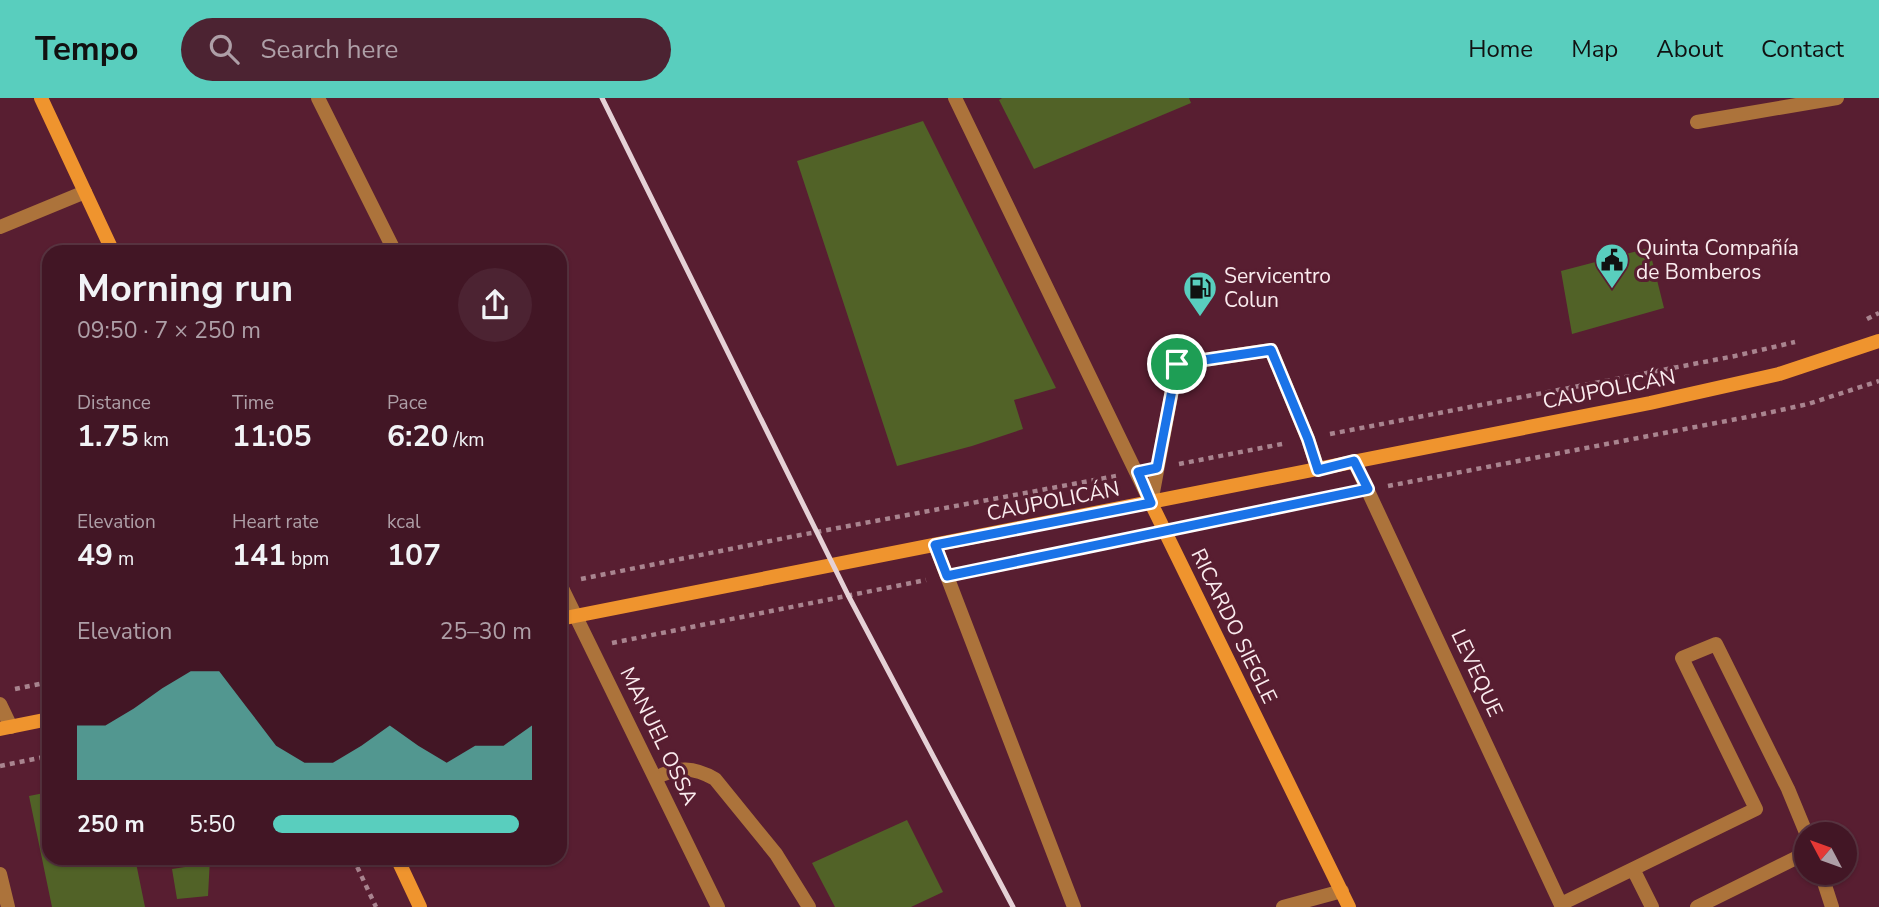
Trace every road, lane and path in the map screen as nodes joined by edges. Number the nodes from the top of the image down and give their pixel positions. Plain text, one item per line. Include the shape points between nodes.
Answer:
1 (41, 98) edge
2 (318, 98) edge
3 (955, 98) edge
4 (1838, 98) edge
5 (1697, 122) dead end
6 (85, 192) junction
7 (0, 227) edge
8 (110, 245) edge
9 (392, 245) edge
10 (1879, 313) edge
11 (1856, 323) dead end
12 (1802, 340) dead end
13 (1879, 341) edge
14 (1879, 381) edge
15 (1308, 439) junction
16 (1354, 461) junction
17 (1157, 468) junction
18 (1318, 470) junction
19 (1138, 472) junction
20 (1368, 489) junction
21 (1151, 503) junction
22 (1164, 532) junction
23 (935, 545) junction
24 (947, 576) junction
25 (567, 582) edge
26 (567, 585) edge
27 (577, 615) junction
28 (567, 617) edge
29 (592, 647) junction
30 (42, 684) edge
31 (12, 690) dead end
32 (0, 704) edge
33 (42, 720) edge
34 (6, 728) edge
35 (42, 757) edge
36 (0, 766) edge
37 (656, 778) junction
38 (1802, 822) edge
39 (1794, 859) edge
40 (356, 865) edge
41 (400, 865) edge
42 (1633, 869) junction
43 (0, 874) edge
44 (1825, 886) edge
45 (1342, 891) junction
46 (1562, 905) edge
47 (8, 907) edge
48 (376, 907) edge
49 (420, 907) edge
50 (718, 907) edge
51 (809, 907) edge
52 (1074, 907) edge
53 (1283, 907) edge
54 (1349, 907) edge
55 (1653, 907) edge
56 (1697, 907) edge
57 (1832, 907) edge

1 - 6 main road
2 - 9 street
3 - 19 street, RICARDO SIEGLE
4 - 5 street
6 - 7 street
6 - 8 main road
10 - 11 path
12 - 15 path
13 - 16 main road, CAUPOLICÁN via 1779,374
14 - 20 path via 1763,414
15 - 17 path
15 - 17 street via 1271,350 1177,364
15 - 18 street
16 - 18 main road, CAUPOLICÁN
16 - 20 street, LEVEQUE
17 - 21 street
18 - 21 main road, CAUPOLICÁN
19 - 21 street, RICARDO SIEGLE
19 - 25 path
20 - 22 path
20 - 46 street, LEVEQUE
21 - 22 main road, RICARDO SIEGLE
21 - 23 main road, CAUPOLICÁN
22 - 24 path
22 - 45 main road, RICARDO SIEGLE
23 - 24 street
23 - 27 main road, CAUPOLICÁN
24 - 29 path
24 - 52 street
26 - 27 street, MANUEL OSSA
27 - 28 main road, CAUPOLICÁN
27 - 29 street, MANUEL OSSA
29 - 37 street, MANUEL OSSA
30 - 31 path
32 - 34 street
33 - 34 main road
35 - 36 path
37 - 50 street, MANUEL OSSA
37 - 51 street via 678,769 715,779 776,854
38 - 42 street, LEVEQUE via 1716,645 1682,658 1755,809
39 - 56 street
40 - 48 path
41 - 49 main road
42 - 46 street, LEVEQUE
42 - 55 street
43 - 47 street
44 - 57 street
45 - 53 street
45 - 54 main road, RICARDO SIEGLE

